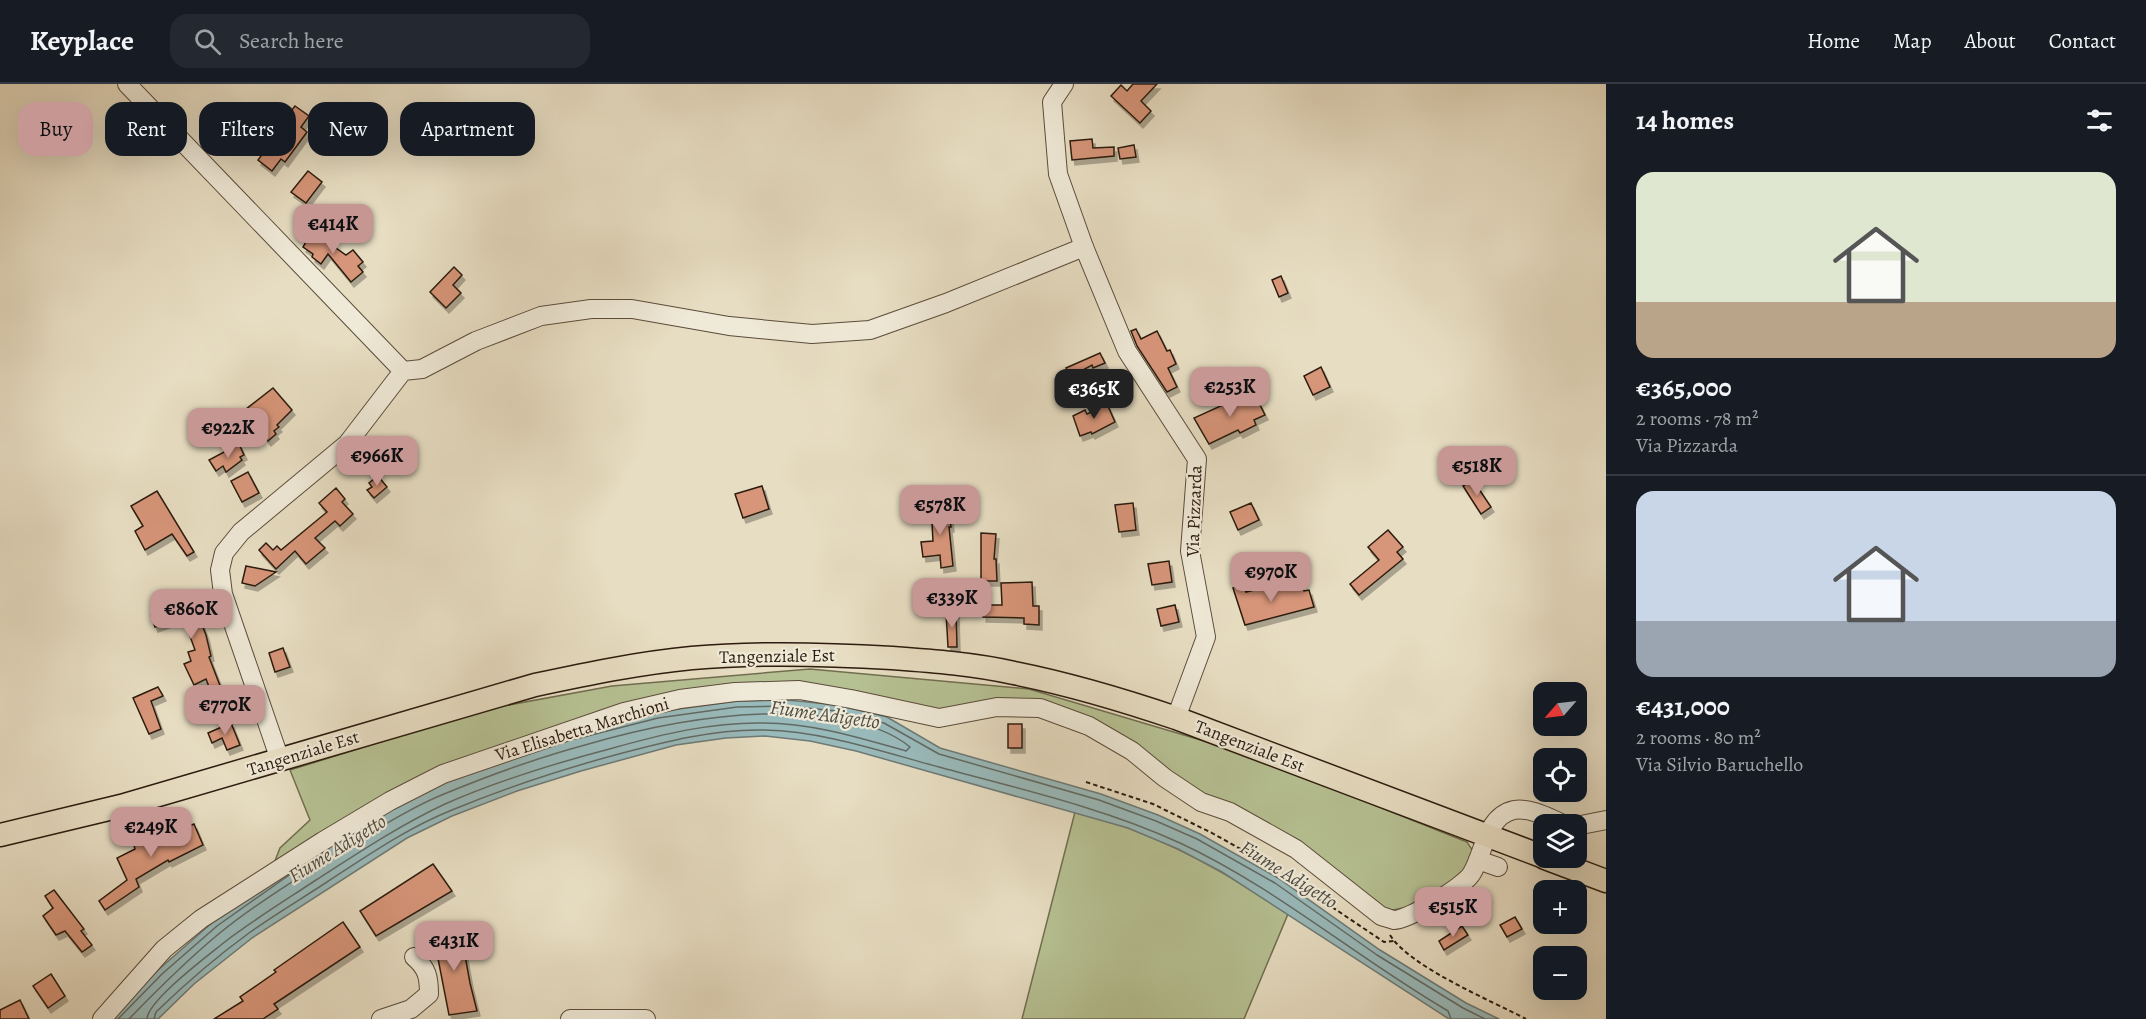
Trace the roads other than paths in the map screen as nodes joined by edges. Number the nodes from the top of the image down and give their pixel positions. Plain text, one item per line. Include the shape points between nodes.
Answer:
1 (127, 84) edge
2 (1064, 84) edge
3 (1084, 247) junction
4 (403, 371) junction
5 (1176, 718) junction
6 (280, 760) junction
7 (1537, 814) edge
8 (1606, 820) edge
9 (1587, 824) edge
10 (0, 835) edge
11 (1486, 836) junction
12 (1533, 854) edge
13 (1478, 860) junction
14 (1498, 867) dead end
15 (1571, 868) edge
16 (1606, 881) edge
17 (414, 957) dead end
18 (102, 1019) edge
19 (381, 1019) edge
20 (570, 1019) edge
21 (646, 1019) edge

1 - 4 street
2 - 3 street, Via Pizzarda via 1052,102 1058,174
3 - 4 street via 870,330 812,334 729,326 632,309 591,309 541,316 476,341 423,369
3 - 5 street, Via Pizzarda via 1127,351 1197,459 1190,551 1206,637
4 - 6 street via 347,444 241,532 224,553 220,570 223,594
5 - 6 main road, Tangenziale Est via 1055,682 950,663 838,655 732,656 644,665 535,685
5 - 11 main road, Tangenziale Est
6 - 10 main road, Tangenziale Est via 121,807
7 - 11 street via 1512,810
8 - 9 street
11 - 12 main road, Tangenziale Est
11 - 13 street
13 - 14 street
13 - 18 street, Via Elisabetta Marchioni via 1461,886 1395,920 1381,916 1286,843 1230,812 1201,802 1132,751 1089,726 1040,708 997,707 939,718 799,690 735,692 624,712 443,774 390,801 201,919 164,949
15 - 16 main road, Tangenziale Est
17 - 19 street via 429,977 429,994 411,1009
20 - 21 street

